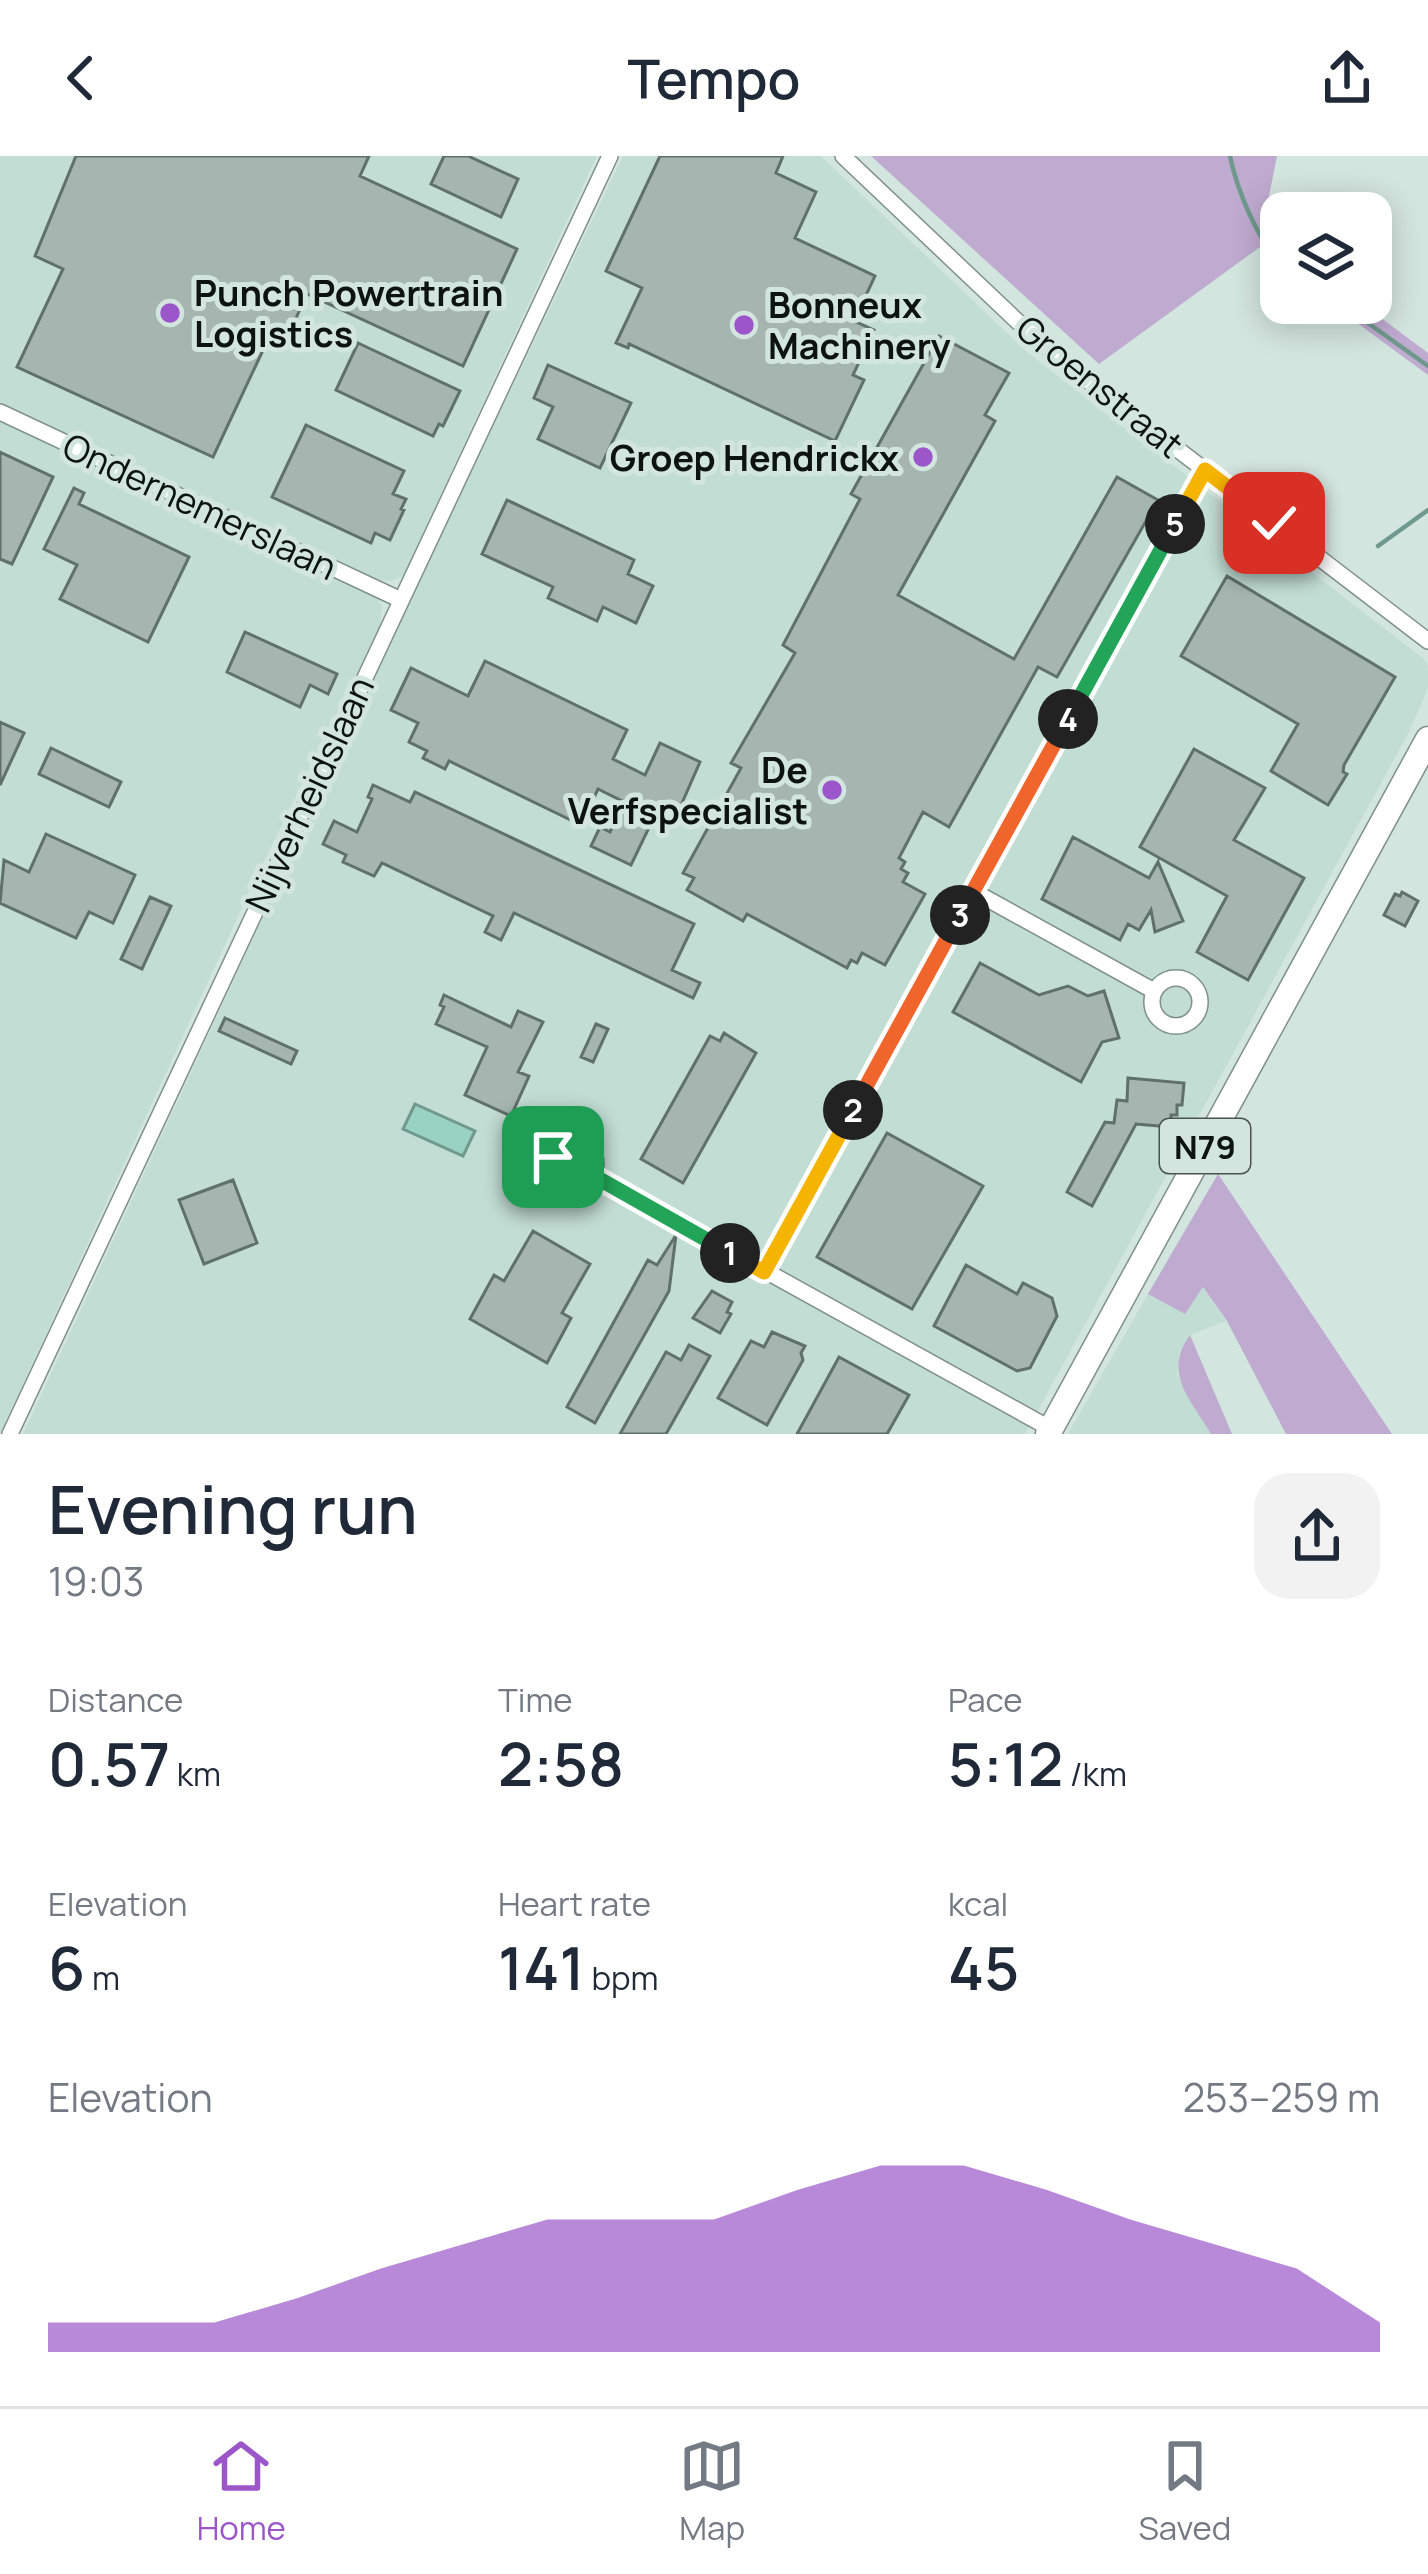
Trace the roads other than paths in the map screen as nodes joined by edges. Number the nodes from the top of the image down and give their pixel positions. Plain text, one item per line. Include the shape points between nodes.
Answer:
1 (610, 156) edge
2 (844, 156) edge
3 (0, 412) edge
4 (1205, 470) junction
5 (401, 600) junction
6 (1428, 641) edge
7 (1428, 740) edge
8 (973, 891) junction
9 (1154, 991) dead end
10 (594, 1176) dead end
11 (764, 1272) junction
12 (1050, 1432) edge
13 (10, 1434) edge

1 - 5 street, Nijverheidslaan
2 - 4 street, Groenstraat via 1017,321
3 - 5 street, Ondernemerslaan
4 - 6 street, Groenstraat
4 - 8 street
5 - 13 street, Nijverheidslaan
7 - 12 main road, N79
8 - 9 street
8 - 11 street
10 - 11 street
11 - 12 street

